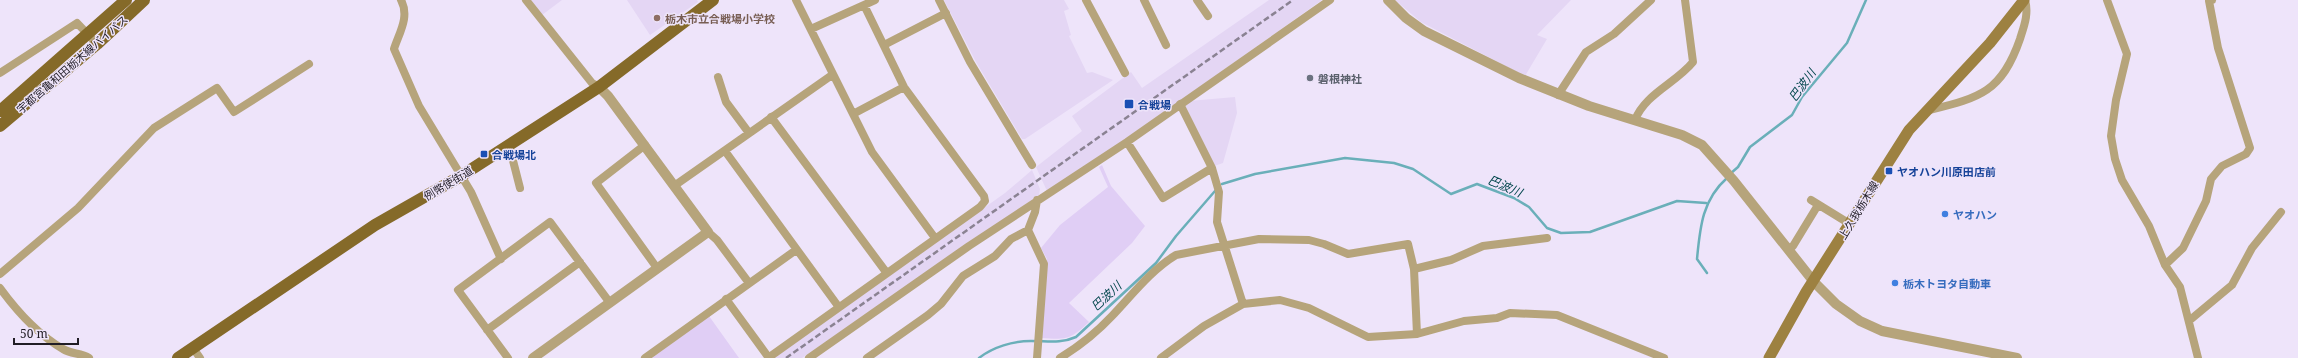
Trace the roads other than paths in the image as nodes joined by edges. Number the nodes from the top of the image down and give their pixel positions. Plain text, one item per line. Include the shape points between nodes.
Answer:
1 (126, 0) edge
2 (144, 0) edge
3 (400, 0) edge
4 (526, 0) edge
5 (713, 0) edge
6 (796, 0) edge
7 (875, 0) edge
8 (939, 0) edge
9 (1086, 0) edge
10 (1144, 0) edge
11 (1197, 0) edge
12 (1330, 0) edge
13 (1388, 0) edge
14 (1652, 0) edge
15 (1685, 0) edge
16 (2024, 0) edge
17 (2107, 0) edge
18 (2212, 0) edge
19 (864, 5) junction
20 (946, 13) junction
21 (1208, 16) dead end
22 (811, 30) junction
23 (88, 35) junction
24 (96, 44) junction
25 (884, 45) junction
26 (1166, 45) dead end
27 (309, 64) dead end
28 (0, 73) edge
29 (1125, 74) dead end
30 (832, 75) junction
31 (718, 77) dead end
32 (599, 87) junction
33 (904, 87) junction
34 (1558, 95) junction
35 (1180, 104) junction
36 (0, 111) edge
37 (1925, 111) junction
38 (853, 114) junction
39 (772, 117) junction
40 (1635, 120) junction
41 (0, 126) edge
42 (749, 133) junction
43 (1127, 142) junction
44 (509, 145) junction
45 (644, 145) junction
46 (725, 151) junction
47 (1032, 165) dead end
48 (1212, 168) junction
49 (461, 176) junction
50 (674, 186) junction
51 (520, 188) dead end
52 (1037, 200) junction
53 (2281, 212) dead end
54 (1850, 224) junction
55 (1028, 230) junction
56 (708, 232) junction
57 (935, 238) junction
58 (1547, 238) dead end
59 (1224, 245) junction
60 (1788, 249) junction
61 (796, 250) junction
62 (501, 259) junction
63 (580, 262) junction
64 (2165, 265) junction
65 (657, 268) junction
66 (1414, 269) junction
67 (886, 272) junction
68 (0, 274) edge
69 (1814, 282) junction
70 (749, 283) junction
71 (0, 288) edge
72 (726, 299) junction
73 (610, 303) junction
74 (1243, 304) junction
75 (838, 306) junction
76 (2190, 320) junction
77 (487, 330) junction
78 (1417, 334) junction
79 (193, 348) junction
80 (89, 358) edge
81 (178, 358) edge
82 (200, 358) edge
83 (508, 358) edge
84 (533, 358) edge
85 (645, 358) edge
86 (768, 358) edge
87 (809, 358) edge
88 (867, 358) edge
89 (1037, 358) edge
90 (1060, 358) edge
91 (1161, 358) edge
92 (1664, 358) edge
93 (1769, 358) edge
94 (2017, 358) edge
95 (2198, 358) edge

1 - 23 main road, 宇都宮亀和田栃木線バイパス
2 - 24 main road, 宇都宮亀和田栃木線バイパス
3 - 49 street via 404,20 394,49 419,106
4 - 32 street via 592,83
5 - 32 main road, 例幣使街道
6 - 22 street
7 - 19 street
8 - 20 street
9 - 29 street
10 - 26 street
11 - 21 street
12 - 35 street
13 - 34 street via 1424,31
14 - 34 street via 1614,34 1586,52
15 - 40 street via 1693,62 1682,75 1652,97
16 - 37 main road, 上久我栃木線 via 1990,43
16 - 37 street via 2026,22 2013,59 2002,75 1985,93
17 - 64 street via 2127,54 2111,136 2115,159 2122,180 2149,226
18 - 64 street via 2210,2 2218,48 2250,148 2246,154 2222,166 2211,179 2206,201 2183,248
19 - 22 street
19 - 25 street
20 - 25 street
20 - 47 street via 970,62
22 - 30 street
23 - 24 street
23 - 28 street via 77,24
23 - 36 main road, 宇都宮亀和田栃木線バイパス
24 - 41 main road, 宇都宮亀和田栃木線バイパス
25 - 33 street
27 - 68 street via 234,112 217,88 154,128 78,208
30 - 38 street
30 - 39 street
31 - 42 street via 722,95
32 - 44 main road, 例幣使街道
32 - 45 street
33 - 38 street
33 - 57 street via 985,198 980,206
34 - 40 street
35 - 43 street
35 - 48 street
37 - 54 main road, 上久我栃木線 via 1893,153
38 - 57 street via 872,152
39 - 42 street
39 - 67 street
40 - 60 street via 1682,135 1702,145
42 - 46 street
43 - 48 street via 1163,198
43 - 52 street
44 - 49 main road, 例幣使街道
44 - 51 street
45 - 50 street
45 - 65 street via 596,183
46 - 50 street
46 - 61 street
48 - 59 street via 1219,192 1217,222
49 - 62 street via 471,192
49 - 79 main road, 例幣使街道 via 375,225
50 - 56 street
52 - 55 street
52 - 87 street
53 - 76 street via 2252,248 2232,285
54 - 60 street via 1814,203 1793,246
54 - 69 main road, 上久我栃木線
55 - 88 street via 1012,239 995,256 963,276 941,304
55 - 89 street via 1044,264
56 - 65 street
56 - 70 street via 717,240
57 - 67 street
58 - 66 street via 1483,246 1451,260
59 - 66 street via 1259,239 1309,240 1351,254 1408,244
59 - 74 street
59 - 90 street via 1176,255 1164,262 1111,318
60 - 69 street
61 - 70 street
61 - 75 street
62 - 63 street via 550,222
62 - 77 street via 458,290
63 - 73 street
63 - 77 street
64 - 76 street via 2180,287
65 - 73 street
66 - 78 street
67 - 75 street
69 - 93 main road, 上久我栃木線
69 - 94 street via 1846,312 1882,331
70 - 72 street
71 - 80 street via 22,314 48,338 62,349
72 - 85 street
72 - 86 street
73 - 84 street
74 - 78 street via 1280,300 1309,308 1368,337
74 - 91 street via 1204,326
75 - 86 street
76 - 95 street
77 - 83 street
78 - 92 street via 1464,321 1497,318 1510,313 1538,313 1556,315 1583,324
79 - 81 main road, 例幣使街道
79 - 82 street

